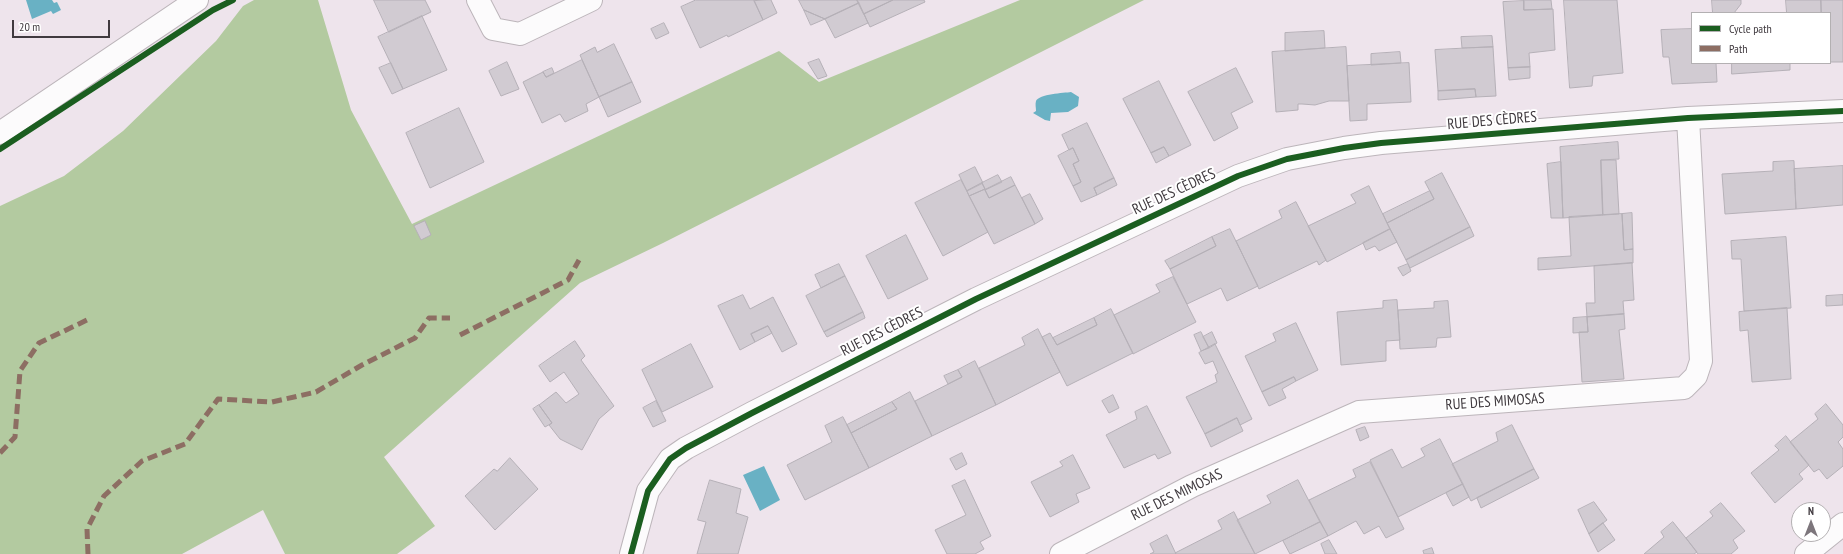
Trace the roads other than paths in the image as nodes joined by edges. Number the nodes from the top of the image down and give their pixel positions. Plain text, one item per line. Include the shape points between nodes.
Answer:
1 (197, 0) edge
2 (478, 0) edge
3 (591, 0) edge
4 (1843, 111) edge
5 (1688, 118) junction
6 (0, 133) edge
7 (1843, 524) edge
8 (1811, 552) edge
9 (631, 554) edge
10 (1061, 554) edge

1 - 6 street
2 - 3 street via 493,28 520,34
4 - 5 street, RUE DES CÈDRES
5 - 9 street, RUE DES CÈDRES via 1381,143 1287,159 1238,176 976,299 686,448 670,459 648,491
5 - 10 street, RUE DES MIMOSAS via 1702,361 1696,376 1684,388 1360,412 1192,486
7 - 8 street

